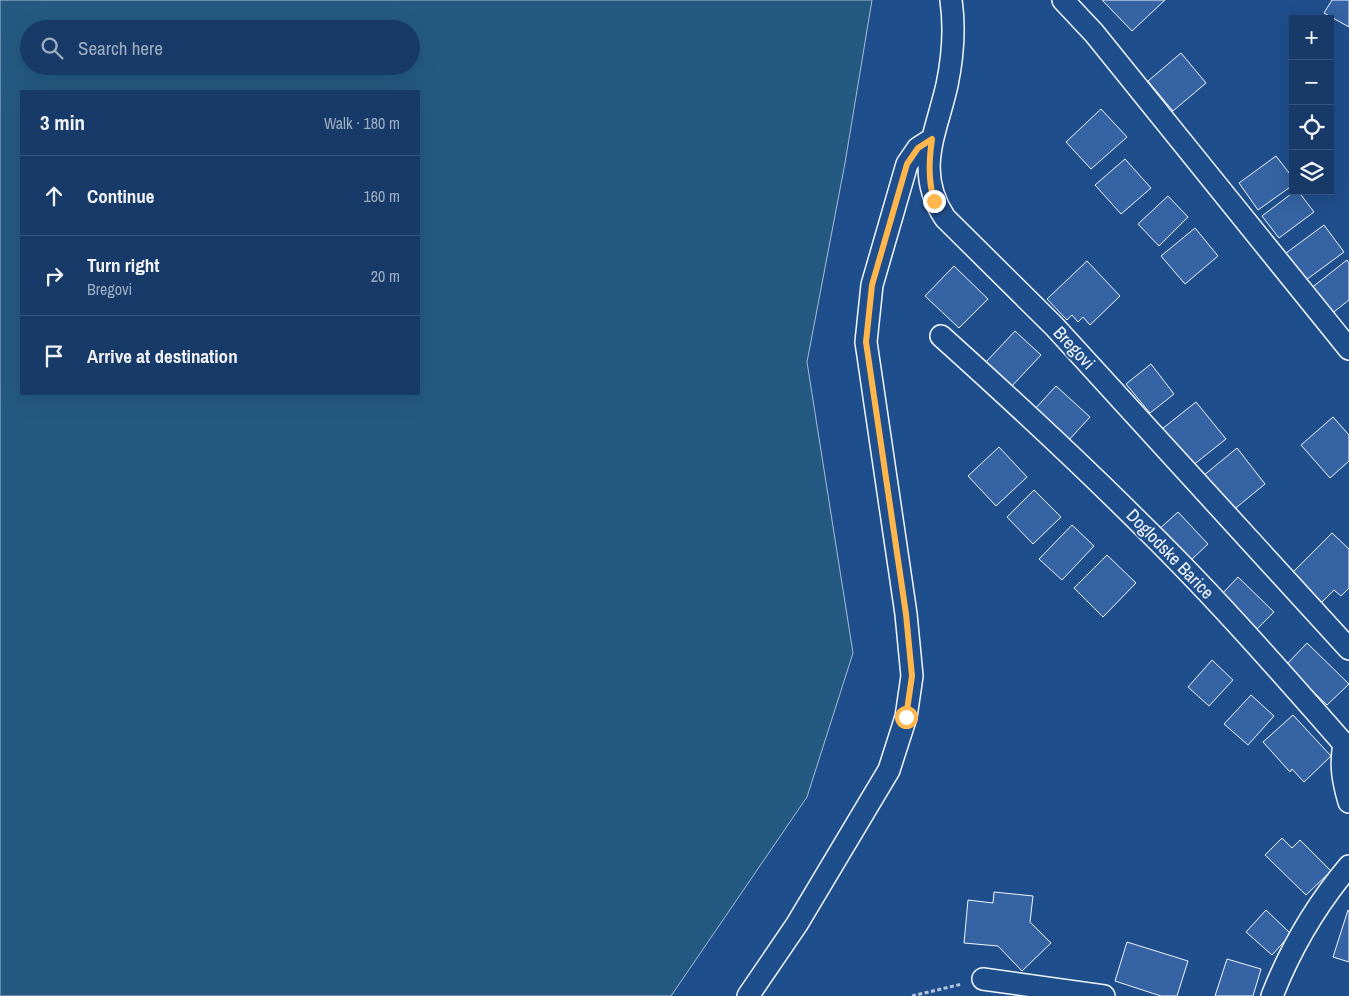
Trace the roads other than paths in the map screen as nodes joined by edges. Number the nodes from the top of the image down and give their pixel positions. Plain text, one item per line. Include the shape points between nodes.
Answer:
1 (950, 0) edge
2 (1063, 0) edge
3 (932, 139) junction
4 (941, 336) dead end
5 (1349, 349) edge
6 (1349, 649) edge
7 (1347, 742) edge
8 (1349, 802) edge
9 (1349, 866) edge
10 (983, 979) road end
11 (748, 996) edge
12 (1104, 996) edge
13 (1272, 996) edge

1 - 3 street, Bregovi via 954,27 952,53
2 - 5 street via 1094,33
3 - 6 street, Bregovi via 929,186 945,218 1054,326
3 - 11 street via 918,148 907,164 872,285 866,342 906,614 912,676 906,717 889,770 797,924
4 - 7 street, Doglodske Barice via 1045,429 1149,531
7 - 8 street, Doglodske Barice via 1341,763
9 - 13 street via 1326,894 1279,977
10 - 12 street

